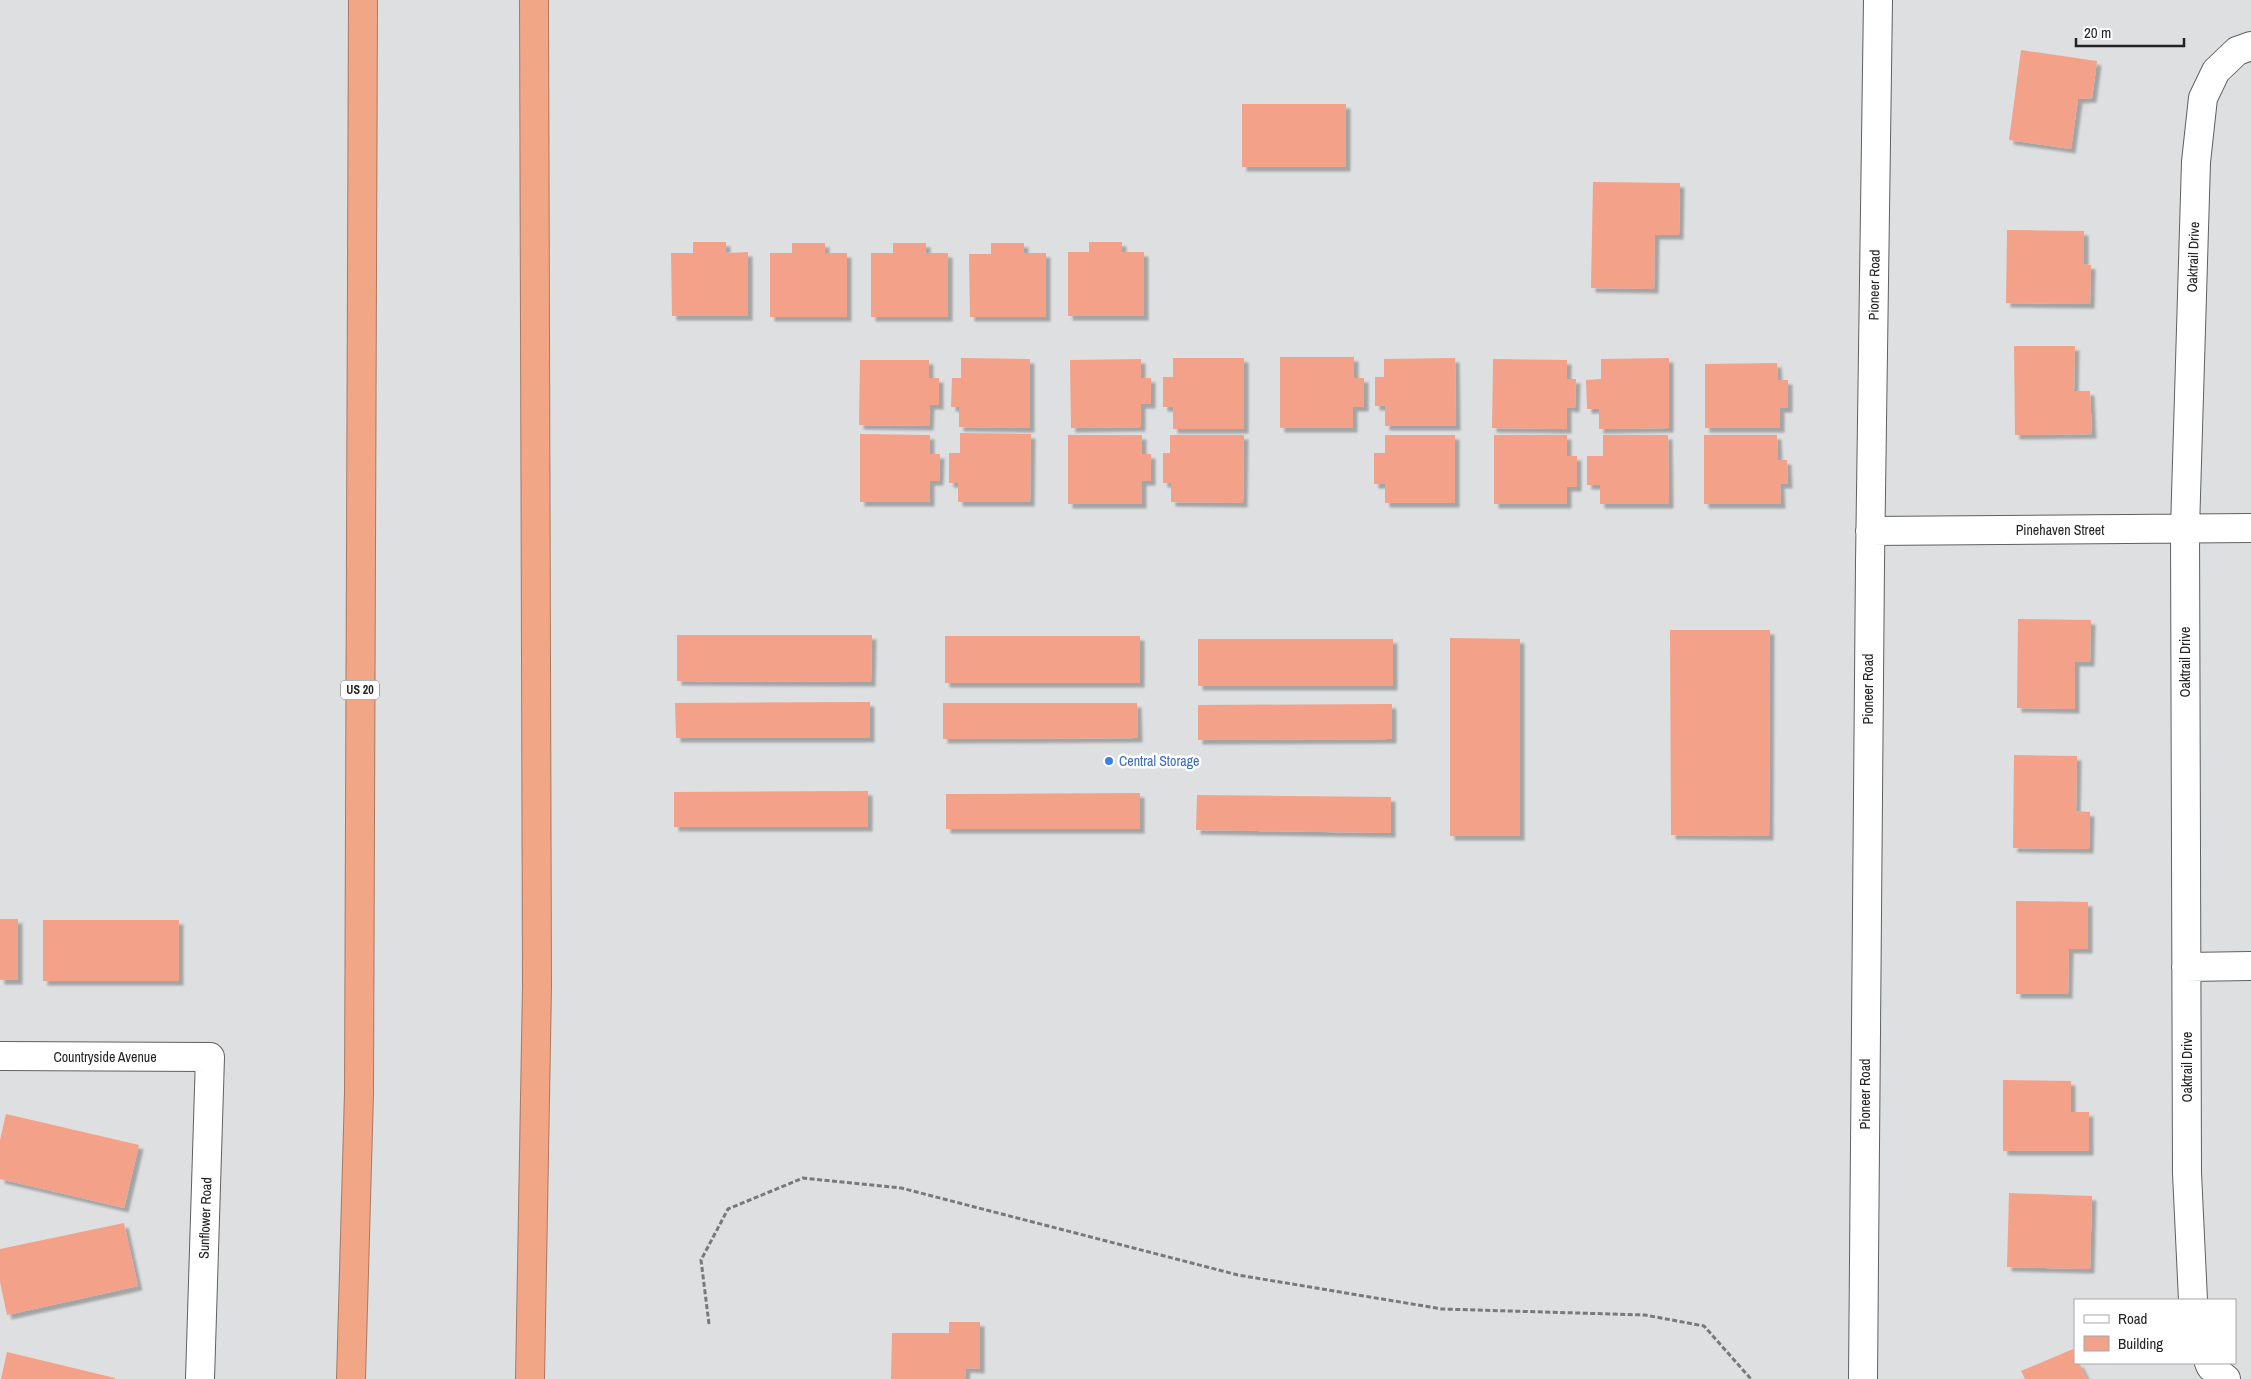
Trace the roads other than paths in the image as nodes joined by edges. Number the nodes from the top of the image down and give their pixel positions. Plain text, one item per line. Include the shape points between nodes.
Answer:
1 (363, 0) edge
2 (534, 0) edge
3 (1878, 0) edge
4 (2251, 46) edge
5 (2251, 528) edge
6 (2185, 529) junction
7 (1870, 531) junction
8 (2251, 966) edge
9 (2186, 967) junction
10 (0, 1056) edge
11 (210, 1057) joint
12 (2194, 1299) edge
13 (2210, 1364) edge
14 (200, 1379) edge
15 (351, 1379) edge
16 (530, 1379) edge
17 (1863, 1379) edge
18 (2226, 1379) edge

1 - 15 highway, US 20 via 359,1083
2 - 16 highway via 537,986
3 - 7 street, Pioneer Road
4 - 6 street, Oaktrail Drive via 2238,51 2216,71 2203,98 2196,162
5 - 6 street, Pinehaven Street
6 - 7 street, Pinehaven Street
6 - 9 street, Oaktrail Drive
7 - 17 street, Pioneer Road
8 - 9 street
9 - 12 street, Oaktrail Drive via 2187,1173
10 - 11 street, Countryside Avenue
11 - 14 street, Sunflower Road
13 - 18 street

